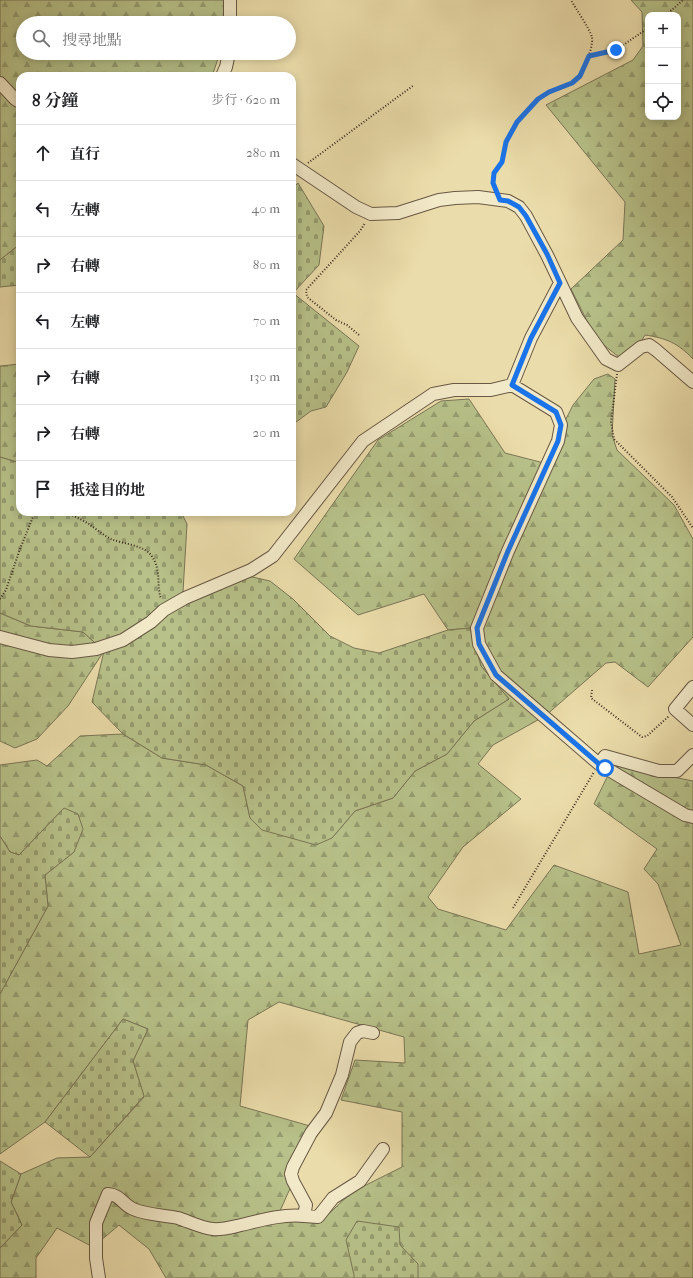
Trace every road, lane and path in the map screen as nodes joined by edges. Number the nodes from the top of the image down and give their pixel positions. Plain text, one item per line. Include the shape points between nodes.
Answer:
1 (230, 0) edge
2 (571, 0) edge
3 (683, 0) edge
4 (669, 12) edge
5 (230, 16) edge
6 (645, 30) edge
7 (589, 56) junction
8 (228, 60) edge
9 (224, 72) edge
10 (0, 83) edge
11 (414, 85) dead end
12 (16, 100) edge
13 (296, 167) edge
14 (500, 200) junction
15 (371, 214) junction
16 (560, 283) junction
17 (359, 335) dead end
18 (618, 365) junction
19 (693, 382) edge
20 (512, 385) junction
21 (33, 516) edge
22 (74, 516) edge
23 (693, 528) edge
24 (0, 599) edge
25 (164, 610) junction
26 (0, 636) edge
27 (693, 687) edge
28 (592, 690) dead end
29 (675, 709) junction
30 (693, 725) edge
31 (693, 755) edge
32 (599, 764) junction
33 (693, 817) edge
34 (513, 908) dead end
35 (373, 1033) dead end
36 (383, 1149) dead end
37 (304, 1216) junction
38 (99, 1278) edge

1 - 5 street
2 - 7 path via 592,38
3 - 4 path
6 - 7 path via 616,50
7 - 14 path via 580,76 572,83 538,99 517,122 506,142 502,162 494,173 493,183
8 - 9 street
10 - 12 street
11 - 13 path
13 - 15 street via 356,207
14 - 15 street via 455,198 439,200 398,213
14 - 16 street via 519,207 526,216
15 - 17 path via 360,231 306,290 307,297
16 - 18 street via 577,318 606,359
16 - 20 street via 531,338
18 - 19 street via 641,346 649,346
18 - 23 path via 611,422 614,439 672,497
20 - 25 street via 491,390 454,390 432,394 362,441 273,556 251,570
20 - 32 street via 556,412 561,425 558,441 508,551 477,628 479,644 496,675
21 - 24 path via 6,590
22 - 25 path via 112,539 151,555 159,573 158,591
25 - 26 street via 151,622 123,640 96,649 72,652 49,650
27 - 29 street
28 - 29 path via 591,698 642,737 647,736
29 - 30 street
31 - 32 street via 677,770 659,771 606,756
32 - 33 street
32 - 34 path
35 - 37 street via 357,1033 350,1042 342,1075 326,1113 311,1133 293,1167 293,1181 306,1205
36 - 37 street via 360,1181 333,1198 318,1217
37 - 38 street via 291,1214 214,1229 144,1212 132,1208 114,1194 108,1194 96,1223

